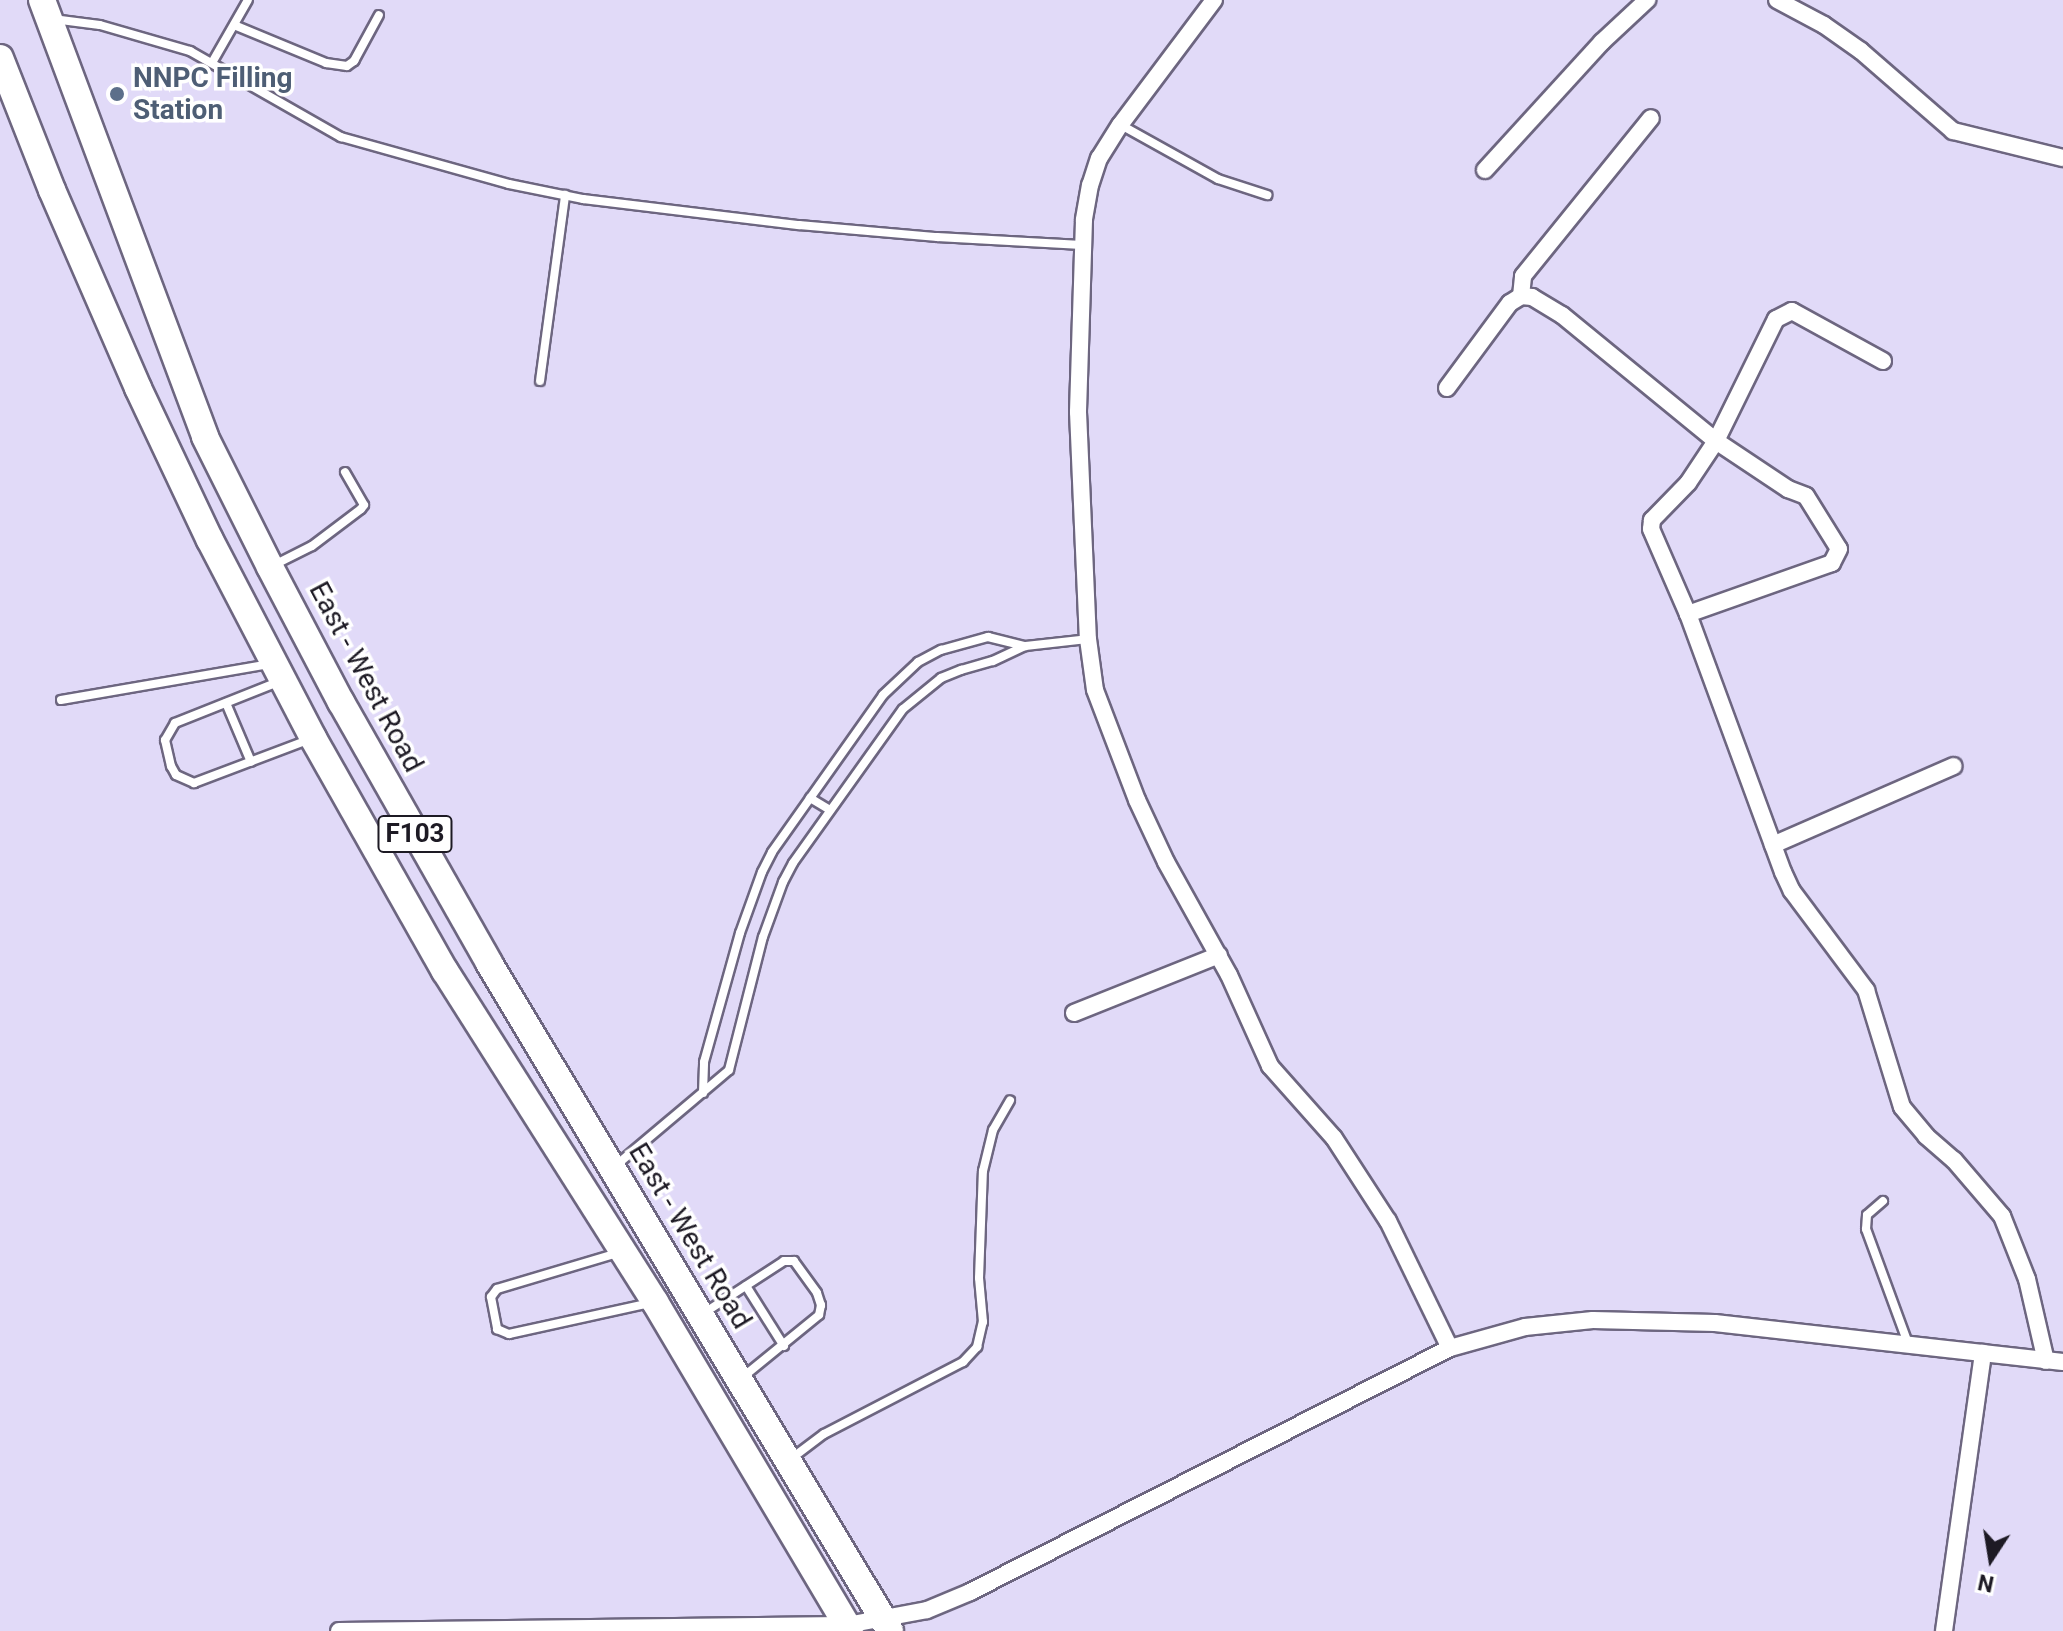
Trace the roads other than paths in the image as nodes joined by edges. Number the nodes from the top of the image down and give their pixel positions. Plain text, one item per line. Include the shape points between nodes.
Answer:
1 (248, 0) edge
2 (1214, 0) edge
3 (1647, 0) edge
4 (1777, 0) edge
5 (46, 9) edge
6 (379, 15) dead end
7 (234, 25) junction
8 (0, 58) edge
9 (213, 61) junction
10 (1651, 118) dead end
11 (1120, 125) junction
12 (2063, 158) edge
13 (1485, 170) dead end
14 (565, 195) junction
15 (1267, 195) dead end
16 (1082, 245) junction
17 (1521, 296) junction
18 (1883, 361) dead end
19 (540, 381) dead end
20 (1447, 388) dead end
21 (1716, 441) junction
22 (345, 472) dead end
23 (270, 567) junction
24 (1688, 614) junction
25 (1088, 639) junction
26 (1025, 646) junction
27 (278, 672) junction
28 (61, 700) dead end
29 (226, 703) junction
30 (313, 738) junction
31 (251, 762) junction
32 (1954, 766) dead end
33 (810, 798) junction
34 (830, 810) junction
35 (1773, 845) junction
36 (1219, 955) junction
37 (1074, 1013) dead end
38 (703, 1093) junction
39 (1010, 1101) dead end
40 (613, 1168) junction
41 (1883, 1201) dead end
42 (623, 1252) junction
43 (746, 1286) junction
44 (655, 1302) junction
45 (700, 1315) junction
46 (1908, 1344) junction
47 (784, 1346) junction
48 (1450, 1348) junction
49 (1983, 1353) junction
50 (2055, 1361) edge
51 (740, 1380) junction
52 (788, 1461) junction
53 (887, 1626) edge
54 (848, 1628) edge
55 (339, 1631) edge
56 (1944, 1631) edge

1 - 7 lane
2 - 11 street
3 - 13 street
4 - 12 street via 1861,51 1953,131
5 - 9 lane
5 - 23 main road, East - West Road / F103 via 205,437
6 - 7 lane via 347,66 326,63
7 - 9 lane
8 - 27 main road, F103 via 138,388
9 - 14 lane via 341,137
10 - 17 street via 1523,276
11 - 15 lane via 1218,179
11 - 16 street via 1099,158 1090,185
14 - 16 lane via 845,229
14 - 19 lane
16 - 25 street via 1078,412
17 - 20 street via 1510,303
17 - 21 street via 1544,302 1562,315
18 - 21 street via 1792,311 1776,319
21 - 24 street via 1688,483 1652,520 1651,529
21 - 24 street via 1806,496 1839,549 1832,563
22 - 23 lane via 364,505 361,509 312,546
23 - 40 main road, East - West Road / F103 via 408,824
24 - 35 street
25 - 26 lane
25 - 36 street via 1095,690 1109,735 1166,862
26 - 33 lane via 988,637 918,662 883,695
26 - 34 lane via 941,678 919,693
27 - 28 lane
27 - 29 lane
27 - 30 main road, F103
29 - 31 lane
29 - 31 lane via 175,723 167,732 171,766 176,775 194,783
30 - 31 lane
30 - 42 main road, F103 via 445,971
32 - 35 street
33 - 34 lane
33 - 38 lane via 772,852 740,933 704,1062
34 - 38 lane via 783,882 763,937 729,1070
35 - 50 street via 1792,891 1866,990 1902,1107 2002,1216
36 - 37 street
36 - 48 street via 1270,1066 1334,1138 1388,1221
38 - 40 lane
39 - 52 lane via 993,1130 983,1171 983,1322 977,1347 963,1362 824,1434
40 - 45 main road, East - West Road / F103
41 - 46 lane via 1867,1215 1866,1229
42 - 44 main road, F103
42 - 44 lane via 497,1289 491,1297 497,1329 509,1334
43 - 45 lane
43 - 47 lane
43 - 47 lane via 790,1260 817,1293 819,1315
44 - 54 main road, F103
45 - 51 main road, East - West Road / F103
46 - 48 street via 1715,1323 1593,1320 1525,1327
46 - 49 street
47 - 51 lane
48 - 53 street via 970,1592
49 - 50 street
49 - 56 street
51 - 52 main road, East - West Road / F103
52 - 53 main road, East - West Road / F103
53 - 54 street
54 - 55 street

